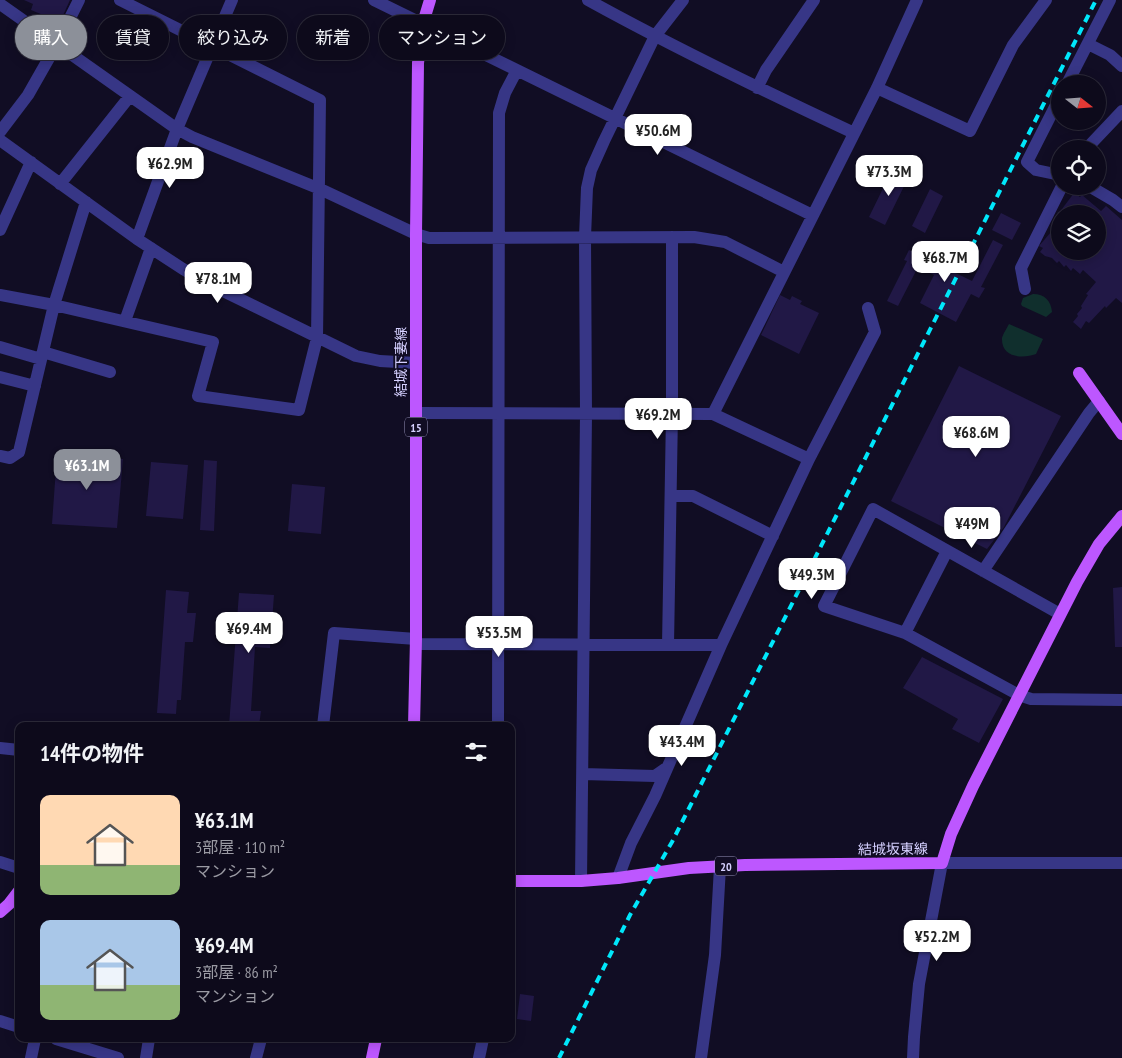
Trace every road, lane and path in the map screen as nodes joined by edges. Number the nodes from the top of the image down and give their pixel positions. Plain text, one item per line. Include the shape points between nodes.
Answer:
1 (78, 0) edge
2 (120, 0) edge
3 (232, 0) edge
4 (374, 0) edge
5 (430, 0) edge
6 (588, 0) edge
7 (683, 0) edge
8 (814, 0) edge
9 (917, 0) edge
10 (1110, 0) edge
11 (1042, 1) edge
12 (0, 4) edge
13 (16, 15) edge
14 (71, 15) edge
15 (226, 15) edge
16 (406, 15) edge
17 (425, 15) edge
18 (179, 30) edge
19 (654, 36) junction
20 (1088, 44) junction
21 (48, 60) edge
22 (79, 60) edge
23 (206, 60) edge
24 (238, 60) edge
25 (418, 60) edge
26 (497, 60) edge
27 (1122, 66) edge
28 (517, 70) junction
29 (1072, 75) edge
30 (757, 88) junction
31 (877, 88) junction
32 (130, 96) junction
33 (1122, 111) edge
34 (1051, 115) edge
35 (614, 119) junction
36 (177, 129) junction
37 (0, 132) edge
38 (854, 132) junction
39 (0, 140) edge
40 (1096, 140) edge
41 (31, 162) junction
42 (1051, 174) edge
43 (60, 184) junction
44 (320, 189) junction
45 (1058, 195) edge
46 (1104, 195) edge
47 (86, 202) junction
48 (1122, 207) edge
49 (812, 215) junction
50 (0, 230) edge
51 (416, 234) junction
52 (585, 237) junction
53 (672, 237) junction
54 (500, 238) junction
55 (136, 239) junction
56 (151, 248) junction
57 (784, 272) junction
58 (1025, 288) dead end
59 (0, 295) edge
60 (54, 305) junction
61 (868, 308) dead end
62 (125, 321) junction
63 (317, 338) junction
64 (0, 347) edge
65 (42, 356) junction
66 (416, 363) junction
67 (110, 372) dead end
68 (1079, 373) dead end
69 (0, 377) edge
70 (35, 386) junction
71 (1099, 401) junction
72 (416, 413) junction
73 (499, 413) junction
74 (586, 414) junction
75 (672, 414) junction
76 (713, 414) junction
77 (1122, 434) edge
78 (0, 456) edge
79 (809, 460) junction
80 (671, 496) junction
81 (1122, 516) edge
82 (773, 536) junction
83 (948, 551) junction
84 (982, 571) junction
85 (1060, 614) junction
86 (905, 633) junction
87 (416, 641) junction
88 (668, 644) junction
89 (499, 645) junction
90 (583, 645) junction
91 (721, 645) junction
92 (1019, 695) junction
93 (1122, 700) edge
94 (323, 722) edge
95 (414, 722) edge
96 (498, 722) edge
97 (0, 748) edge
98 (15, 750) edge
99 (665, 769) junction
100 (583, 774) junction
101 (0, 862) edge
102 (942, 863) junction
103 (1122, 863) edge
104 (15, 867) edge
105 (720, 867) junction
106 (618, 878) junction
107 (515, 881) edge
108 (581, 881) junction
109 (15, 896) edge
110 (0, 912) edge
111 (0, 1021) edge
112 (15, 1026) edge
113 (34, 1042) edge
114 (66, 1042) edge
115 (149, 1042) edge
116 (260, 1042) edge
117 (375, 1042) edge
118 (482, 1042) edge
119 (31, 1058) edge
120 (118, 1058) edge
121 (146, 1058) edge
122 (256, 1058) edge
123 (372, 1058) edge
124 (479, 1058) edge
125 (701, 1058) edge
126 (914, 1058) edge

1 - 14 street
2 - 18 street
3 - 15 street
4 - 16 street
5 - 17 main road, 結城下妻線 / 15
6 - 19 street
7 - 19 street
8 - 30 street
9 - 31 street
10 - 20 street
11 - 31 street via 1013,45 970,131
12 - 13 street
19 - 30 street
19 - 35 street
20 - 27 street via 1110,55
20 - 29 street
21 - 37 street via 28,95
22 - 32 street
23 - 36 street
24 - 44 street via 320,100
25 - 51 main road, 結城下妻線 / 15
26 - 28 street
28 - 35 street
28 - 54 street via 499,113
30 - 38 street
31 - 38 street
32 - 36 street
32 - 43 street
33 - 40 street
34 - 42 street via 1027,162 1036,170
35 - 49 street
35 - 52 street via 591,170
36 - 44 street
36 - 55 street
38 - 49 street
39 - 41 street
41 - 43 street
41 - 50 street
43 - 47 street
44 - 51 street
44 - 63 street
45 - 58 street via 1022,268
46 - 48 street
47 - 55 street
47 - 60 street
49 - 57 street
51 - 54 street via 429,238
51 - 66 main road, 結城下妻線 / 15
52 - 53 street
52 - 54 street
52 - 74 street
53 - 57 street via 694,236 725,242
53 - 75 street
54 - 73 street
55 - 56 street
56 - 62 street
56 - 63 street via 211,285
57 - 76 street
59 - 60 street
60 - 62 street
60 - 65 street
61 - 79 street via 875,332
62 - 63 street via 212,342 198,396 299,410
63 - 66 street via 356,356
64 - 65 street
65 - 67 street
65 - 70 street
66 - 72 main road, 結城下妻線 / 15
68 - 71 main road
69 - 70 street
70 - 78 street via 19,452 10,458
71 - 77 main road
71 - 84 street
72 - 73 street
72 - 87 main road, 結城下妻線 / 15
73 - 74 street
73 - 89 street
74 - 75 street
74 - 90 street
75 - 76 street
75 - 80 street
76 - 79 street
79 - 82 street
80 - 82 street via 693,496
80 - 88 street
81 - 85 main road, 結城坂東線 via 1099,544
82 - 91 street
83 - 84 street
83 - 86 street
83 - 86 street via 873,509 824,606
84 - 85 street
85 - 92 main road, 結城坂東線
86 - 92 street
87 - 89 street
87 - 94 street via 334,633
87 - 95 main road, 結城下妻線 / 15
88 - 90 street
88 - 91 street
89 - 90 street
89 - 96 street
90 - 100 street
91 - 99 street
92 - 93 street via 1030,699
92 - 102 main road, 結城坂東線 via 955,824
97 - 98 street
99 - 100 street via 655,776
99 - 106 street
100 - 108 street
101 - 104 street
102 - 103 street
102 - 105 main road, 結城坂東線 / 20
102 - 126 street via 919,984
105 - 106 main road, 結城坂東線 / 20
105 - 125 street via 715,955
106 - 108 main road, 結城坂東線 / 20
107 - 108 main road, 結城坂東線 / 20
109 - 110 main road
111 - 112 street
113 - 119 street
114 - 120 street
115 - 121 street
116 - 122 street
117 - 123 main road
118 - 124 street

